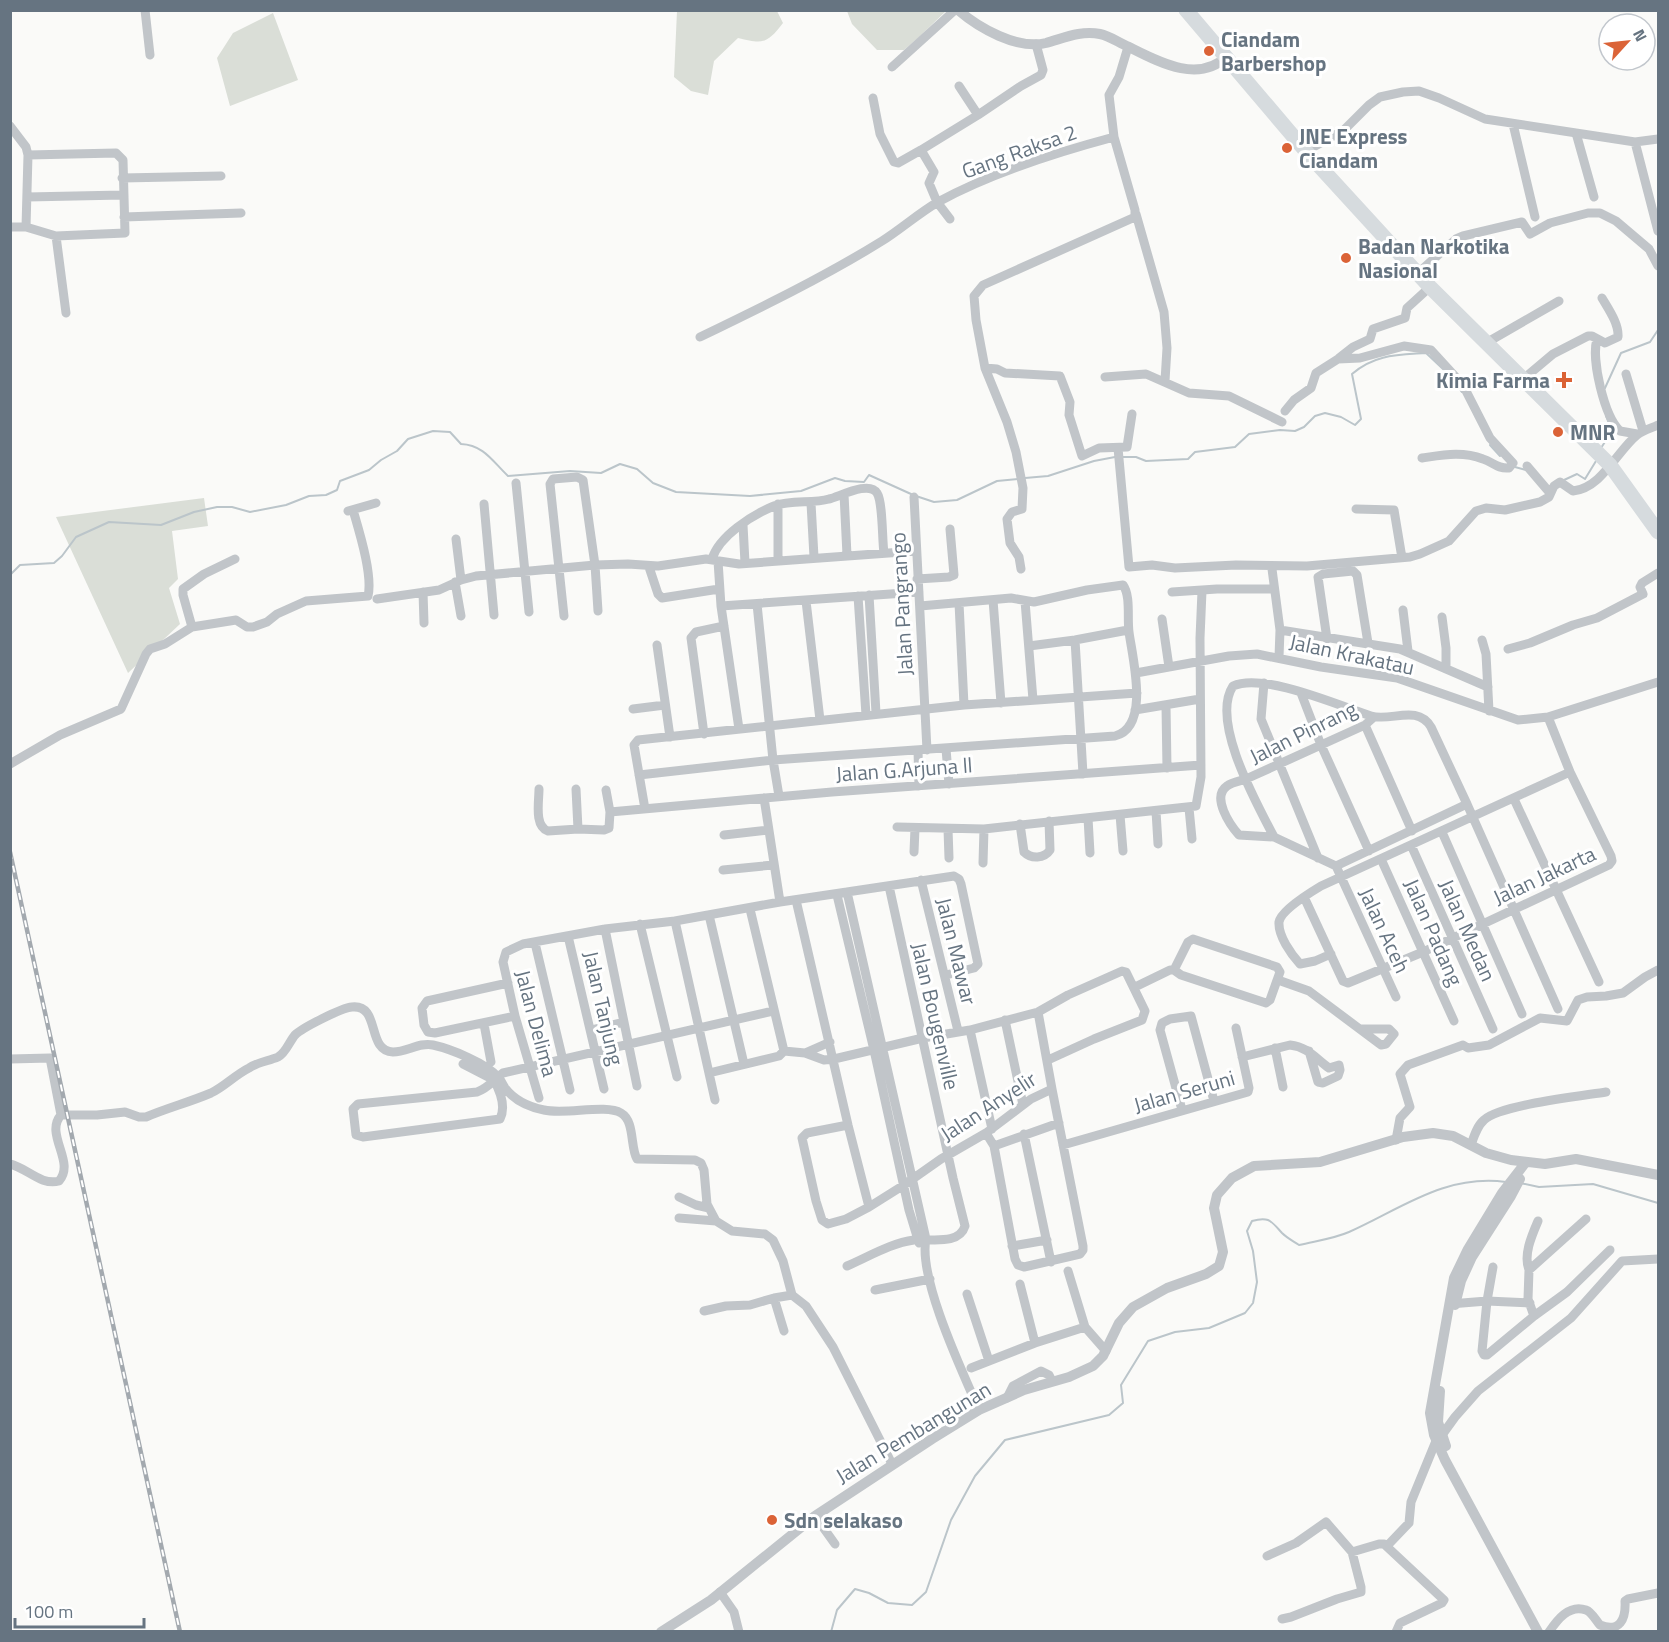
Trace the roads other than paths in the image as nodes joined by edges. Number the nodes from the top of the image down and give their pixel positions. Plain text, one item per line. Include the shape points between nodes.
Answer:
1 (145, 10) edge
2 (956, 10) edge
3 (1186, 10) edge
4 (1036, 44) junction
5 (1128, 47) junction
6 (150, 55) dead end
7 (1227, 56) junction
8 (892, 67) dead end
9 (959, 86) dead end
10 (873, 98) dead end
11 (978, 115) junction
12 (1513, 124) junction
13 (10, 126) edge
14 (1576, 133) junction
15 (1114, 137) junction
16 (1659, 139) edge
17 (1635, 141) junction
18 (921, 150) junction
19 (1306, 151) junction
20 (28, 155) junction
21 (221, 176) dead end
22 (122, 178) junction
23 (123, 195) junction
24 (27, 197) junction
25 (1594, 197) dead end
26 (938, 202) junction
27 (241, 213) dead end
28 (1656, 213) edge
29 (1136, 214) junction
30 (124, 217) junction
31 (1535, 217) dead end
32 (950, 219) dead end
33 (10, 227) edge
34 (26, 227) junction
35 (1659, 231) edge
36 (56, 236) junction
37 (1659, 266) edge
38 (1418, 273) junction
39 (1430, 287) junction
40 (1602, 298) dead end
41 (1559, 301) dead end
42 (66, 313) dead end
43 (700, 337) dead end
44 (1597, 339) junction
45 (1486, 343) junction
46 (1338, 359) junction
47 (985, 368) junction
48 (1626, 374) dead end
49 (1105, 376) dead end
50 (1522, 380) junction
51 (1165, 381) junction
52 (1285, 411) dead end
53 (1132, 414) dead end
54 (1282, 422) dead end
55 (1659, 424) edge
56 (1640, 433) junction
57 (1118, 448) junction
58 (1422, 458) dead end
59 (1610, 465) junction
60 (1527, 466) dead end
61 (516, 483) dead end
62 (1550, 493) junction
63 (844, 494) junction
64 (914, 497) dead end
65 (811, 502) junction
66 (376, 503) dead end
67 (484, 504) dead end
68 (778, 504) junction
69 (1356, 509) dead end
70 (743, 525) junction
71 (950, 529) dead end
72 (1659, 532) edge
73 (456, 538) dead end
74 (916, 551) junction
75 (884, 553) junction
76 (847, 555) junction
77 (814, 557) junction
78 (1402, 558) junction
79 (235, 559) dead end
80 (715, 560) junction
81 (778, 561) junction
82 (746, 563) junction
83 (595, 565) junction
84 (649, 567) junction
85 (559, 569) junction
86 (1021, 569) dead end
87 (1272, 569) dead end
88 (524, 573) junction
89 (1659, 573) edge
90 (490, 574) junction
91 (917, 579) junction
92 (458, 581) junction
93 (719, 589) junction
94 (1274, 590) junction
95 (1202, 591) junction
96 (423, 592) junction
97 (919, 592) junction
98 (1172, 592) dead end
99 (869, 595) junction
100 (858, 596) junction
101 (373, 597) junction
102 (993, 600) junction
103 (806, 601) junction
104 (1025, 601) junction
105 (959, 603) junction
106 (757, 604) junction
107 (721, 606) junction
108 (920, 606) junction
109 (1403, 610) dead end
110 (598, 611) dead end
111 (529, 612) dead end
112 (494, 615) dead end
113 (460, 616) dead end
114 (564, 616) dead end
115 (1442, 617) dead end
116 (1162, 619) dead end
117 (424, 623) dead end
118 (724, 626) junction
119 (192, 627) junction
120 (1128, 630) junction
121 (1280, 630) junction
122 (1328, 639) junction
123 (1075, 640) junction
124 (1482, 640) dead end
125 (1368, 643) junction
126 (657, 645) dead end
127 (1029, 646) junction
128 (1508, 649) dead end
129 (873, 650) junction
130 (862, 651) junction
131 (1408, 651) junction
132 (1279, 657) junction
133 (1200, 662) junction
134 (1168, 667) junction
135 (1446, 668) junction
136 (1136, 673) junction
137 (1659, 682) edge
138 (1263, 683) junction
139 (1488, 687) junction
140 (1137, 693) junction
141 (1301, 693) junction
142 (1078, 697) junction
143 (1200, 699) junction
144 (1033, 700) junction
145 (1001, 703) junction
146 (665, 705) junction
147 (964, 705) junction
148 (1166, 706) junction
149 (633, 709) dead end
150 (925, 709) junction
151 (1135, 710) junction
152 (1489, 711) junction
153 (876, 713) junction
154 (866, 715) junction
155 (1374, 717) junction
156 (1548, 717) junction
157 (820, 720) junction
158 (770, 725) junction
159 (1365, 725) junction
160 (739, 729) junction
161 (704, 734) junction
162 (670, 737) junction
163 (1081, 739) junction
164 (1321, 745) junction
165 (946, 749) junction
166 (922, 750) junction
167 (773, 760) junction
168 (10, 764) edge
169 (1279, 764) junction
170 (1201, 765) junction
171 (1167, 768) junction
172 (1570, 772) junction
173 (1083, 774) junction
174 (639, 776) junction
175 (1246, 779) junction
176 (949, 784) junction
177 (920, 786) junction
178 (539, 789) dead end
179 (576, 789) dead end
180 (606, 790) dead end
181 (779, 796) junction
182 (764, 798) junction
183 (1514, 799) junction
184 (1467, 804) junction
185 (1189, 808) junction
186 (645, 809) junction
187 (1156, 811) junction
188 (610, 812) junction
189 (1120, 815) junction
190 (1088, 818) junction
191 (1473, 818) junction
192 (1049, 821) junction
193 (1020, 824) junction
194 (897, 827) dead end
195 (915, 828) junction
196 (578, 829) junction
197 (948, 829) junction
198 (984, 829) junction
199 (768, 830) junction
200 (1412, 831) junction
201 (1442, 832) junction
202 (724, 835) dead end
203 (1274, 837) junction
204 (1192, 840) dead end
205 (1158, 844) dead end
206 (1411, 845) junction
207 (1123, 851) dead end
208 (1369, 851) junction
209 (914, 852) dead end
210 (1090, 853) dead end
211 (949, 858) dead end
212 (1318, 858) junction
213 (1381, 859) junction
214 (983, 862) dead end
215 (773, 865) junction
216 (1336, 866) junction
217 (723, 870) dead end
218 (1341, 877) junction
219 (921, 880) junction
220 (889, 886) junction
221 (1556, 891) junction
222 (848, 892) junction
223 (837, 894) junction
224 (1304, 897) junction
225 (796, 900) junction
226 (780, 902) junction
227 (750, 909) junction
228 (1514, 910) junction
229 (710, 915) junction
230 (675, 921) junction
231 (640, 924) junction
232 (1484, 924) junction
233 (605, 929) junction
234 (568, 936) junction
235 (1452, 938) junction
236 (535, 942) junction
237 (856, 951) junction
238 (1423, 952) junction
239 (1331, 954) junction
240 (1384, 969) junction
241 (1174, 970) junction
242 (1659, 970) edge
243 (946, 975) junction
244 (1278, 980) junction
245 (1599, 982) dead end
246 (508, 983) junction
247 (1135, 987) junction
248 (1396, 997) dead end
249 (1558, 1009) dead end
250 (773, 1011) junction
251 (1038, 1012) junction
252 (1522, 1014) dead end
253 (515, 1016) junction
254 (733, 1020) junction
255 (1005, 1020) junction
256 (1454, 1021) dead end
257 (624, 1022) junction
258 (484, 1024) junction
259 (698, 1027) junction
260 (1236, 1028) dead end
261 (1362, 1029) dead end
262 (1493, 1029) dead end
263 (591, 1030) junction
264 (970, 1030) junction
265 (958, 1031) junction
266 (666, 1035) junction
267 (923, 1038) junction
268 (830, 1042) junction
269 (629, 1044) junction
270 (1275, 1048) junction
271 (879, 1049) junction
272 (784, 1051) junction
273 (1310, 1051) dead end
274 (596, 1052) junction
275 (805, 1053) junction
276 (1242, 1057) junction
277 (10, 1059) edge
278 (563, 1059) junction
279 (834, 1059) junction
280 (1048, 1060) junction
281 (491, 1062) dead end
282 (463, 1064) dead end
283 (744, 1064) junction
284 (529, 1066) junction
285 (710, 1073) junction
286 (677, 1077) dead end
287 (496, 1078) junction
288 (637, 1086) dead end
289 (1283, 1087) dead end
290 (570, 1089) dead end
291 (604, 1089) dead end
292 (1606, 1092) dead end
293 (1054, 1095) junction
294 (539, 1098) dead end
295 (716, 1100) dead end
296 (1214, 1101) junction
297 (1023, 1105) junction
298 (1182, 1110) junction
299 (61, 1115) junction
300 (1059, 1123) junction
301 (848, 1125) junction
302 (1024, 1134) junction
303 (991, 1137) junction
304 (1396, 1140) junction
305 (1063, 1145) junction
306 (1472, 1145) junction
307 (949, 1154) junction
308 (1529, 1162) junction
309 (10, 1164) edge
310 (1659, 1175) edge
311 (908, 1183) junction
312 (679, 1197) dead end
313 (869, 1207) junction
314 (709, 1208) junction
315 (679, 1218) dead end
316 (1586, 1219) dead end
317 (716, 1221) junction
318 (1538, 1221) dead end
319 (921, 1240) junction
320 (1047, 1240) junction
321 (1012, 1246) junction
322 (1610, 1250) dead end
323 (1659, 1259) edge
324 (1051, 1262) junction
325 (847, 1266) dead end
326 (1493, 1267) dead end
327 (1529, 1270) junction
328 (1068, 1271) dead end
329 (930, 1280) junction
330 (1020, 1284) dead end
331 (875, 1290) dead end
332 (967, 1294) dead end
333 (792, 1295) junction
334 (774, 1298) junction
335 (1487, 1301) junction
336 (1530, 1303) junction
337 (1452, 1304) junction
338 (704, 1311) dead end
339 (1534, 1316) junction
340 (1085, 1327) junction
341 (784, 1330) dead end
342 (1035, 1343) junction
343 (1106, 1351) junction
344 (988, 1361) junction
345 (971, 1368) dead end
346 (979, 1410) junction
347 (1439, 1438) junction
348 (892, 1464) junction
349 (814, 1516) junction
350 (835, 1544) dead end
351 (1387, 1546) junction
352 (1352, 1552) junction
353 (1267, 1556) dead end
354 (720, 1592) junction
355 (1659, 1593) edge
356 (1282, 1619) dead end
357 (661, 1632) edge
358 (739, 1632) edge
359 (1396, 1632) edge
360 (1538, 1632) edge
361 (1547, 1632) edge

1 - 6 street
2 - 4 street via 987,31
2 - 8 street
3 - 7 highway
4 - 5 street via 1094,33
4 - 11 street via 1041,75
5 - 7 street via 1191,70 1209,68
5 - 15 street via 1109,95
7 - 19 highway
9 - 11 street
10 - 18 street via 880,134 894,162
11 - 18 street
12 - 14 street
12 - 19 street via 1478,117 1419,92 1403,92 1375,100 1344,130
12 - 31 street
13 - 20 street
14 - 17 street
14 - 25 street
15 - 26 street, Gang Raksa 2 via 977,183
15 - 29 street
16 - 17 street
17 - 28 street
18 - 26 street via 934,172 929,182
19 - 38 highway
20 - 22 street via 116,153 123,160
20 - 24 street
21 - 22 street
22 - 23 street
23 - 24 street
23 - 30 street
24 - 34 street
26 - 32 street
26 - 43 street, Gang Raksa 2 via 846,262
27 - 30 street
28 - 35 street
29 - 47 street via 1132,220 979,288 974,300
29 - 51 street via 1164,312
30 - 36 street via 123,234
33 - 34 street
34 - 36 street
36 - 42 street
37 - 38 street via 1649,249 1616,221 1595,212 1550,223 1530,234 1522,222 1471,233 1456,239
38 - 39 highway
39 - 45 highway
39 - 46 street via 1407,308 1405,318 1373,329 1370,339
40 - 44 street via 1618,335 1609,343
41 - 45 street
44 - 50 street via 1588,336 1553,354
44 - 56 street via 1596,364 1611,419 1620,431
45 - 50 highway
46 - 52 street via 1316,374 1311,388
46 - 58 street via 1360,358 1404,346 1431,350 1463,385 1490,438 1513,462 1509,468 1503,468 1482,458 1454,454
47 - 57 street via 1060,376 1081,455 1099,448
47 - 86 street via 1018,461 1022,509 1012,512 1007,519 1010,543
48 - 56 street
49 - 51 street via 1146,374
50 - 59 highway
51 - 54 street via 1189,393 1229,396
53 - 57 street via 1127,447
55 - 56 street
56 - 59 street
57 - 78 street via 1129,567 1307,566
59 - 62 street via 1580,490 1560,482
59 - 72 highway
60 - 62 street
61 - 88 street
62 - 78 street via 1540,502 1505,510 1476,511 1449,541
63 - 65 street
63 - 75 street via 866,488 877,492
63 - 76 street
64 - 74 street, Jalan Pangrango
65 - 68 street
65 - 77 street
66 - 101 street via 350,510 363,545
67 - 90 street
68 - 70 street
68 - 81 street
69 - 78 street via 1394,510
70 - 80 street via 722,540 715,549
70 - 82 street
71 - 91 street via 954,575
73 - 92 street
74 - 75 street
74 - 91 street, Jalan Pangrango
75 - 76 street
76 - 77 street
77 - 81 street
79 - 119 street via 183,589
80 - 82 street
80 - 84 street
80 - 93 street
81 - 82 street
83 - 84 street
83 - 85 street
83 - 85 street via 583,480 553,479 549,484
83 - 110 street
84 - 93 street via 662,598
85 - 88 street
85 - 114 street
87 - 94 street
88 - 90 street
88 - 111 street
89 - 128 street via 1642,583 1642,594 1620,607
90 - 92 street
90 - 112 street
91 - 97 street, Jalan Pangrango
92 - 96 street via 440,590
92 - 113 street
93 - 107 street
94 - 95 street
94 - 121 street
95 - 98 street
95 - 133 street
96 - 101 street
96 - 117 street
97 - 99 street
97 - 108 street, Jalan Pangrango
99 - 100 street
99 - 129 street
100 - 103 street
100 - 130 street
101 - 119 street via 306,601 253,627 236,620
102 - 104 street
102 - 105 street
102 - 145 street
103 - 106 street
103 - 157 street
104 - 120 street via 1122,585 1126,591
104 - 127 street
105 - 108 street
105 - 147 street
106 - 107 street
106 - 158 street
107 - 118 street
108 - 150 street, Jalan Pangrango
109 - 131 street
115 - 135 street
116 - 134 street
118 - 160 street
118 - 161 street via 696,632 691,638
119 - 168 street via 150,649 122,709 60,735
120 - 123 street
120 - 136 street
121 - 122 street
121 - 132 street
122 - 125 street
122 - 125 street via 1318,577 1353,571 1357,575
123 - 127 street
123 - 142 street
124 - 139 street
125 - 131 street
126 - 146 street
127 - 144 street
129 - 130 street
129 - 153 street
130 - 154 street
131 - 135 street
132 - 133 street, Jalan Krakatau via 1248,653
132 - 152 street, Jalan Krakatau via 1396,678
133 - 134 street, Jalan Krakatau
133 - 143 street
134 - 136 street, Jalan Krakatau
135 - 139 street
136 - 140 street
137 - 156 street, Jalan Krakatau
138 - 141 street
138 - 169 street via 1261,719
138 - 175 street via 1240,683 1229,696 1229,734
139 - 152 street
140 - 142 street
140 - 151 street
141 - 155 street
141 - 164 street
142 - 144 street
142 - 163 street
143 - 148 street
143 - 170 street
144 - 145 street
145 - 147 street
146 - 149 street
146 - 162 street
147 - 150 street
148 - 151 street
148 - 171 street
150 - 153 street
150 - 166 street, Jalan Pangrango
151 - 163 street via 1120,735
152 - 156 street, Jalan Krakatau via 1518,720
153 - 154 street
154 - 157 street
155 - 159 street, Jalan Pinrang
155 - 184 street via 1405,714 1426,720
156 - 172 street, Jalan Jakarta
157 - 158 street
158 - 160 street
158 - 167 street
159 - 164 street, Jalan Pinrang
159 - 200 street
160 - 161 street
161 - 162 street
162 - 174 street via 635,742
163 - 165 street
163 - 173 street
164 - 169 street, Jalan Pinrang
164 - 208 street
165 - 166 street
165 - 176 street
166 - 167 street
166 - 177 street, Jalan Pangrango
167 - 174 street
167 - 181 street
169 - 175 street, Jalan Pinrang
169 - 212 street
170 - 171 street, Jalan G.Arjuna ll
170 - 185 street via 1197,803
171 - 173 street, Jalan G.Arjuna ll
172 - 183 street
172 - 221 street, Jalan Jakarta via 1612,861 1606,868
173 - 176 street, Jalan G.Arjuna ll
174 - 186 street
175 - 203 street
175 - 203 street, Jalan Pinrang via 1230,784 1221,794 1229,821 1242,836
176 - 177 street, Jalan G.Arjuna ll
177 - 181 street, Jalan G.Arjuna ll
178 - 196 street via 541,828
179 - 196 street
180 - 188 street
181 - 182 street, Jalan G.Arjuna ll
182 - 186 street, Jalan G.Arjuna ll
182 - 199 street
183 - 191 street
183 - 221 street
184 - 191 street
184 - 200 street
185 - 187 street
185 - 204 street
186 - 188 street, Jalan G.Arjuna ll
187 - 189 street
187 - 205 street
188 - 196 street via 608,829
189 - 190 street
189 - 207 street
190 - 192 street
190 - 210 street
191 - 201 street
191 - 228 street
192 - 193 street
192 - 193 street via 1050,850 1040,856 1024,852
193 - 198 street
194 - 195 street
195 - 197 street
195 - 209 street
197 - 198 street
197 - 211 street
198 - 214 street
199 - 202 street
199 - 215 street
200 - 208 street
201 - 206 street
201 - 232 street
203 - 212 street
206 - 213 street
206 - 235 street, Jalan Medan
208 - 216 street
212 - 216 street
213 - 218 street
213 - 238 street, Jalan Padang
215 - 217 street
215 - 226 street
216 - 218 street, Jalan Aceh
218 - 224 street
218 - 240 street, Jalan Aceh
219 - 220 street
219 - 243 street, Jalan Mawar
219 - 243 street via 954,876 961,884 978,963 974,968
220 - 222 street
220 - 267 street, Jalan Bougenville
221 - 228 street, Jalan Jakarta
221 - 245 street
222 - 223 street
222 - 237 street
223 - 225 street
223 - 237 street
224 - 239 street
224 - 239 street via 1281,916 1282,936 1301,965
225 - 226 street
225 - 268 street
226 - 227 street
227 - 229 street
227 - 250 street
228 - 232 street, Jalan Jakarta
228 - 249 street
229 - 230 street
229 - 254 street
230 - 231 street
230 - 259 street
231 - 233 street
231 - 266 street
232 - 235 street, Jalan Jakarta
232 - 252 street
233 - 234 street
233 - 257 street
234 - 236 street
234 - 263 street, Jalan Tanjung
235 - 238 street, Jalan Jakarta
235 - 262 street, Jalan Medan
236 - 246 street, Jalan Delima via 506,952 503,962
236 - 278 street
237 - 271 street
238 - 240 street, Jalan Jakarta
238 - 256 street, Jalan Padang
239 - 240 street, Jalan Jakarta via 1346,983
240 - 248 street, Jalan Aceh
241 - 244 street via 1266,1003
241 - 244 street via 1193,939 1277,967
241 - 247 street
242 - 304 street via 1623,993 1578,1000 1567,1022 1540,1018 1489,1045 1463,1045 1408,1065 1400,1074 1410,1107 1400,1119
243 - 265 street, Jalan Mawar
244 - 261 street via 1309,991
246 - 253 street, Jalan Delima
246 - 258 street via 422,1005 424,1025 430,1033
247 - 251 street via 1122,971
247 - 280 street via 1145,1011 1142,1020
250 - 254 street
250 - 272 street
251 - 255 street
251 - 280 street, Jalan Anyelir
253 - 258 street
253 - 284 street, Jalan Delima
254 - 259 street
254 - 283 street
255 - 264 street
255 - 297 street
257 - 263 street
257 - 269 street
258 - 281 street
259 - 266 street
259 - 285 street
260 - 276 street
263 - 274 street, Jalan Tanjung
264 - 265 street
264 - 303 street
265 - 267 street
266 - 269 street
266 - 286 street
267 - 271 street
267 - 307 street, Jalan Bougenville
268 - 275 street
268 - 279 street
269 - 274 street
269 - 288 street
270 - 273 street, Jalan Seruni via 1290,1045
270 - 276 street, Jalan Seruni
270 - 289 street
271 - 279 street
271 - 311 street
272 - 275 street
272 - 283 street via 779,1056
274 - 278 street
274 - 291 street, Jalan Tanjung
275 - 279 street via 824,1060
276 - 296 street, Jalan Seruni via 1249,1090
277 - 299 street via 50,1058
278 - 284 street
278 - 290 street
279 - 301 street
280 - 293 street, Jalan Anyelir
282 - 287 street
283 - 285 street
284 - 287 street
284 - 294 street, Jalan Delima
285 - 295 street
287 - 287 street via 501,1099 499,1120 356,1135 353,1109 358,1104 477,1092
287 - 299 street via 480,1064 434,1045 387,1051 379,1044 366,1010 352,1007 300,1031 282,1055 250,1067 203,1096 146,1117 129,1112
287 - 314 street via 514,1098 542,1110 620,1112 628,1122 638,1159 699,1161 704,1170
292 - 306 street via 1523,1106 1490,1116 1479,1127
293 - 297 street, Jalan Anyelir
293 - 300 street
296 - 298 street, Jalan Seruni
296 - 298 street via 1191,1016 1170,1019 1162,1023 1160,1030
297 - 303 street, Jalan Anyelir
298 - 305 street, Jalan Seruni
299 - 309 street via 57,1127 65,1170 59,1181 45,1181
300 - 302 street
300 - 305 street
301 - 313 street
301 - 313 street, Jalan Anyelir via 803,1137 816,1201 822,1220 828,1224
302 - 303 street
302 - 320 street
303 - 307 street, Jalan Anyelir
303 - 321 street
304 - 306 street, Jalan Pembangunan via 1433,1132
304 - 343 street, Jalan Pembangunan via 1320,1162 1254,1166 1232,1178 1215,1202 1223,1252 1219,1266 1133,1307 1119,1323
305 - 324 street via 1083,1250 1077,1256
306 - 308 street, Jalan Pembangunan via 1493,1155
307 - 311 street, Jalan Anyelir
307 - 319 street, Jalan Bougenville via 964,1230 954,1238
308 - 310 street, Jalan Pembangunan via 1545,1164 1576,1159
308 - 337 street via 1472,1257
311 - 313 street, Jalan Anyelir
311 - 319 street
312 - 314 street
314 - 317 street
315 - 317 street
316 - 327 street
317 - 333 street via 732,1231 765,1234 773,1240
318 - 327 street via 1528,1252
319 - 325 street via 900,1243
319 - 329 street
320 - 321 street
320 - 324 street
321 - 324 street via 1020,1267
322 - 339 street via 1567,1292
323 - 347 street via 1622,1261 1571,1318 1478,1391
326 - 335 street
327 - 336 street
328 - 340 street
329 - 331 street
329 - 346 street
330 - 342 street
332 - 344 street
333 - 334 street
333 - 348 street via 806,1306 833,1347
334 - 338 street
334 - 341 street
335 - 336 street
335 - 337 street
335 - 339 street via 1484,1355
336 - 339 street
337 - 347 street via 1439,1396
340 - 342 street
340 - 343 street
342 - 344 street
343 - 346 street, Jalan Pembangunan via 1090,1368
344 - 345 street
346 - 348 street, Jalan Pembangunan
347 - 351 street via 1411,1502 1409,1523
347 - 360 street
347 - 361 street
348 - 349 street, Jalan Pembangunan
349 - 350 street
349 - 354 street, Jalan Pembangunan
351 - 352 street via 1379,1544
351 - 359 street via 1444,1600 1400,1623
352 - 353 street via 1326,1522 1296,1543
352 - 356 street via 1361,1592
354 - 357 street, Jalan Pembangunan
354 - 358 street via 734,1612
355 - 361 street via 1625,1601 1626,1615 1613,1627 1600,1625 1585,1610 1559,1616

